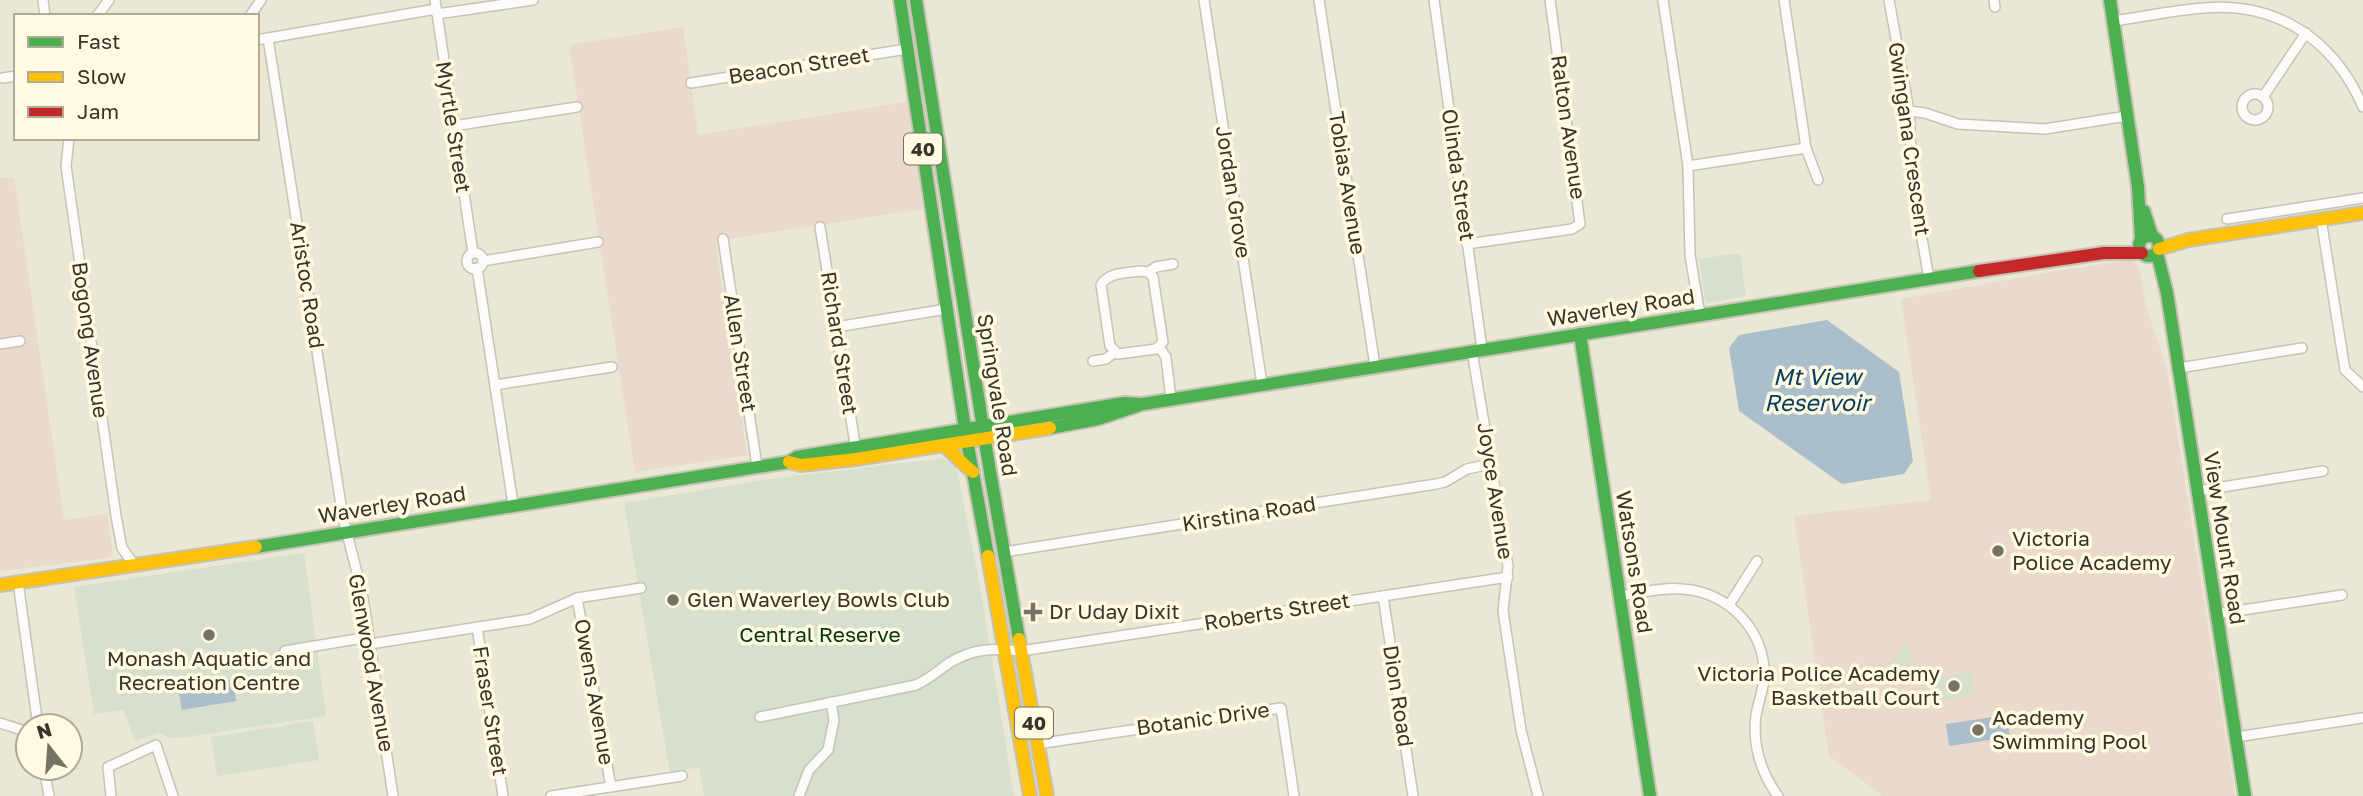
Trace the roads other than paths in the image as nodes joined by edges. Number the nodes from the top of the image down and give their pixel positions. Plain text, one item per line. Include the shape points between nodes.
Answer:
1 (533, 0) edge
2 (900, 0) edge
3 (916, 0) edge
4 (1204, 0) edge
5 (1319, 0) edge
6 (1434, 0) edge
7 (1550, 0) edge
8 (1663, 0) edge
9 (1784, 0) edge
10 (1889, 0) edge
11 (2110, 0) edge
12 (436, 8) edge
13 (2113, 21) junction
14 (2306, 33) junction
15 (268, 38) junction
16 (259, 40) edge
17 (907, 49) junction
18 (14, 76) edge
19 (3, 78) dead end
20 (691, 83) dead end
21 (2263, 97) dead end
22 (577, 107) dead end
23 (2363, 107) edge
24 (1909, 111) junction
25 (2127, 116) junction
26 (453, 126) junction
27 (69, 140) edge
28 (1806, 148) junction
29 (1688, 166) junction
30 (1818, 180) dead end
31 (2363, 198) edge
32 (2363, 213) edge
33 (2227, 219) dead end
34 (2321, 219) junction
35 (820, 227) dead end
36 (723, 239) dead end
37 (597, 242) dead end
38 (953, 244) junction
39 (1467, 244) junction
40 (2150, 246) junction
41 (938, 250) junction
42 (480, 264) junction
43 (1173, 264) dead end
44 (1149, 272) junction
45 (1929, 279) junction
46 (947, 309) junction
47 (1700, 315) junction
48 (836, 327) junction
49 (1580, 334) junction
50 (20, 341) dead end
51 (0, 344) edge
52 (1159, 347) junction
53 (2302, 348) dead end
54 (1477, 350) junction
55 (1115, 352) junction
56 (1093, 361) dead end
57 (1375, 366) junction
58 (612, 367) dead end
59 (2179, 368) junction
60 (1262, 384) junction
61 (495, 385) junction
62 (2363, 387) edge
63 (1171, 399) junction
64 (979, 407) junction
65 (962, 408) junction
66 (1005, 429) junction
67 (984, 433) junction
68 (966, 436) junction
69 (944, 439) junction
70 (856, 453) junction
71 (988, 460) junction
72 (1491, 464) junction
73 (757, 466) junction
74 (2323, 471) dead end
75 (973, 472) junction
76 (2197, 491) junction
77 (513, 505) junction
78 (346, 531) junction
79 (120, 542) junction
80 (1004, 552) junction
81 (1757, 561) dead end
82 (135, 566) junction
83 (108, 570) junction
84 (1508, 577) junction
85 (18, 582) junction
86 (0, 585) edge
87 (641, 588) dead end
88 (2342, 594) dead end
89 (1383, 596) junction
90 (1619, 596) junction
91 (577, 598) junction
92 (1729, 606) junction
93 (2216, 614) junction
94 (477, 627) junction
95 (370, 640) junction
96 (1004, 649) junction
97 (285, 651) dead end
98 (1021, 651) junction
99 (831, 702) junction
100 (36, 712) edge
101 (760, 717) dead end
102 (2362, 718) edge
103 (2236, 737) junction
104 (1037, 744) junction
105 (682, 775) dead end
106 (614, 790) edge
107 (111, 796) edge
108 (173, 796) edge
109 (393, 796) edge
110 (503, 796) edge
111 (551, 796) edge
112 (799, 796) edge
113 (1030, 796) edge
114 (1047, 796) edge
115 (1294, 796) edge
116 (1413, 796) edge
117 (1538, 796) edge
118 (1650, 796) edge
119 (1778, 796) edge
120 (2245, 796) edge

1 - 12 street
2 - 17 main road, Springvale Road / 40
3 - 38 main road, Springvale Road / 40
4 - 60 street, Jordan Grove
5 - 57 street, Tobias Avenue
6 - 39 street, Olinda Street
7 - 39 street, Ralton Avenue via 1580,224 1572,229
8 - 29 street
9 - 28 street
10 - 24 street, Gwingana Crescent
11 - 13 main road, View Mount Road
12 - 15 street
12 - 26 street, Myrtle Street
13 - 14 street via 2226,7 2286,20
13 - 25 main road, View Mount Road
14 - 21 street
14 - 23 street via 2343,70
15 - 16 street
15 - 78 street, Aristoc Road
17 - 20 street, Beacon Street
17 - 41 main road, Springvale Road / 40
18 - 19 street
22 - 26 street
24 - 25 street via 1958,124 2045,129
24 - 45 street, Gwingana Crescent via 1913,186
25 - 40 main road, View Mount Road
26 - 42 street, Myrtle Street via 473,253 481,255
27 - 79 street, Bogong Avenue via 66,166
28 - 29 street
28 - 30 street
29 - 47 street via 1690,255
31 - 33 street
32 - 34 main road, Waverley Road
34 - 40 main road, Waverley Road
34 - 62 street via 2345,370
35 - 48 street, Richard Street
36 - 73 street, Allen Street
37 - 42 street
38 - 41 main road
38 - 64 main road, Springvale Road / 40
39 - 54 street, Olinda Street
40 - 45 main road, Waverley Road
40 - 59 main road, View Mount Road via 2165,285
41 - 46 main road, Springvale Road / 40
42 - 61 street
43 - 44 street
44 - 52 street via 1163,338
44 - 55 street via 1112,275 1102,282 1110,346
45 - 47 main road, Waverley Road
46 - 48 street
46 - 65 main road, Springvale Road / 40
47 - 49 main road, Waverley Road
48 - 70 street, Richard Street
49 - 54 main road, Waverley Road
49 - 90 main road, Watsons Road
50 - 51 street
52 - 55 street
52 - 63 street via 1166,356
53 - 59 street
54 - 57 main road, Waverley Road
54 - 72 street, Joyce Avenue
55 - 56 street
57 - 60 main road, Waverley Road
58 - 61 street
59 - 76 main road, View Mount Road
60 - 63 main road, Waverley Road
61 - 77 street
63 - 66 main road, Waverley Road via 1125,413
64 - 66 main road
64 - 67 main road, Springvale Road / 40
65 - 68 main road, Springvale Road / 40
65 - 69 main road via 946,426
66 - 67 main road, Waverley Road
66 - 71 main road
67 - 68 main road, Waverley Road
67 - 71 main road, Springvale Road / 40
68 - 69 main road, Waverley Road
68 - 75 main road, Springvale Road / 40
69 - 70 main road, Waverley Road
69 - 75 main road
70 - 73 main road, Waverley Road via 797,457
71 - 80 main road, Springvale Road / 40
72 - 80 street, Kirstina Road via 1467,469 1440,483
72 - 84 street, Joyce Avenue
73 - 77 main road, Waverley Road
74 - 76 street
75 - 96 main road, Springvale Road / 40
76 - 93 main road, View Mount Road
77 - 78 main road, Waverley Road
78 - 82 main road, Waverley Road
78 - 95 street, Glenwood Avenue
79 - 82 street, Bogong Avenue
79 - 83 street via 118,558
80 - 98 main road, Springvale Road / 40
81 - 92 street
82 - 83 main road, Waverley Road
83 - 85 main road, Waverley Road
84 - 89 street, Roberts Street
84 - 117 street, Joyce Avenue via 1503,611 1521,730
85 - 86 main road, Waverley Road
85 - 100 street
87 - 91 street
88 - 93 street
89 - 98 street, Roberts Street
89 - 116 street, Dion Road
90 - 92 street via 1680,588 1703,592
90 - 118 main road, Watsons Road
91 - 94 street via 530,619
91 - 106 street, Owens Avenue
92 - 119 street via 1747,622 1762,656 1764,678 1756,740 1763,771
93 - 103 main road, View Mount Road
94 - 95 street
94 - 110 street, Fraser Street
95 - 97 street
95 - 109 street, Glenwood Avenue
96 - 98 street, Roberts Street
96 - 99 street, Roberts Street via 966,654 916,685
96 - 113 main road, Springvale Road / 40
98 - 104 main road, Springvale Road / 40
99 - 101 street, Roberts Street
99 - 112 street via 834,720 828,750 806,775
102 - 103 street
103 - 120 main road, View Mount Road
104 - 114 main road, Springvale Road / 40
104 - 115 street, Botanic Drive via 1281,708
105 - 106 street
106 - 111 street
107 - 108 street via 108,767 156,745

